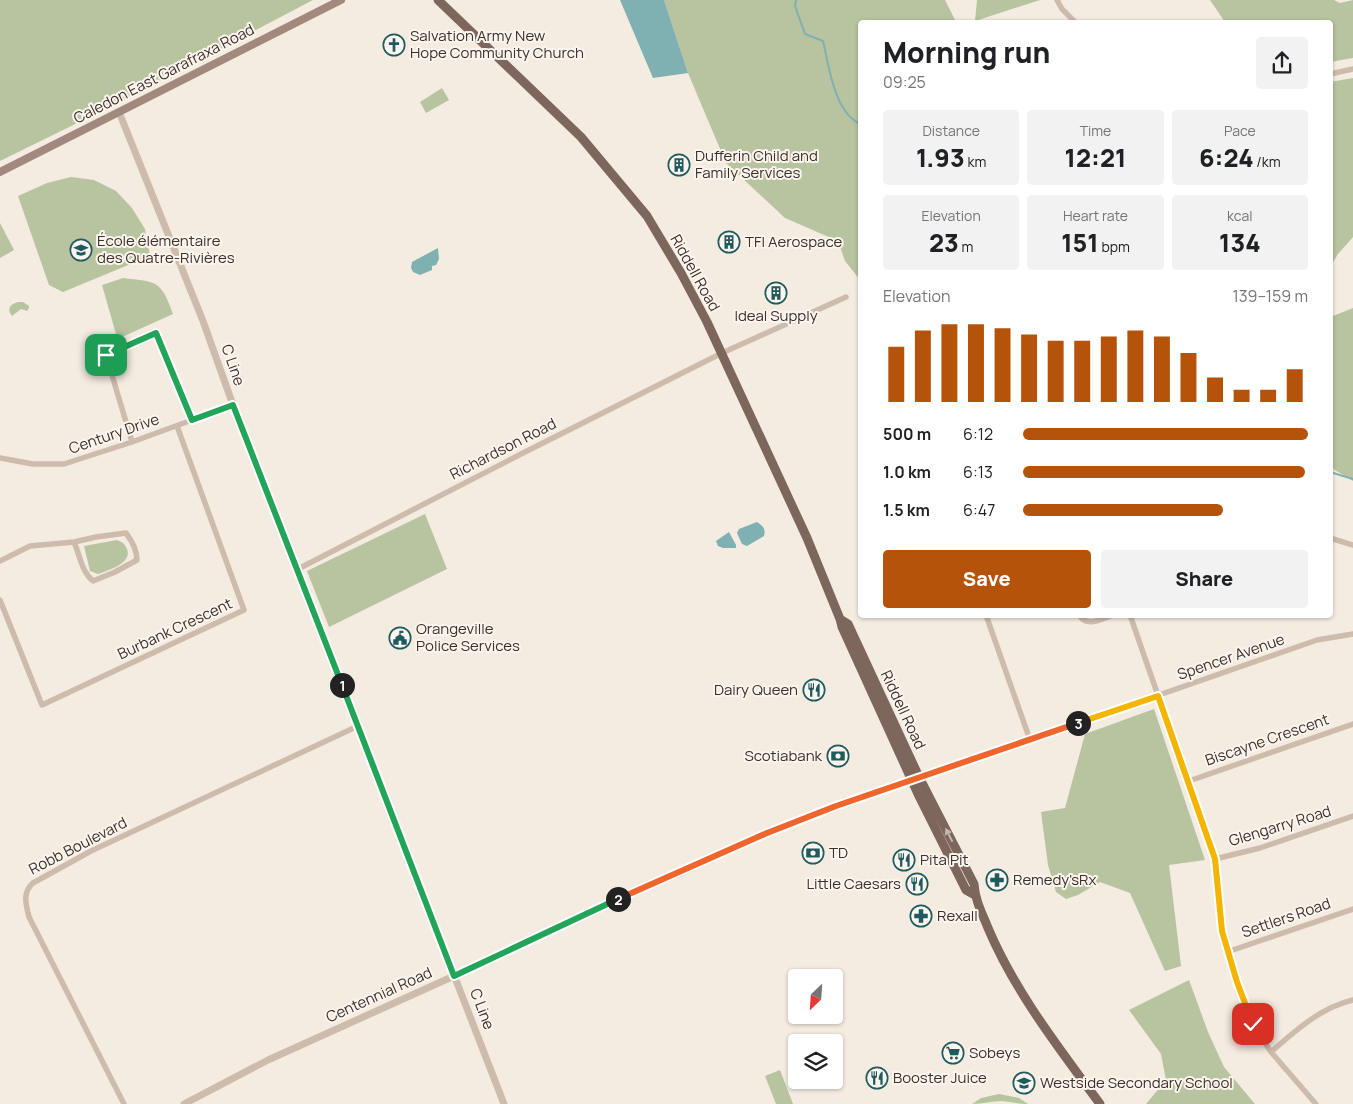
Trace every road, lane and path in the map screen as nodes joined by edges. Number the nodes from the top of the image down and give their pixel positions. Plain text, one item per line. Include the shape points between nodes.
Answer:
1 (341, 0) edge
2 (438, 0) edge
3 (1057, 0) edge
4 (1073, 20) edge
5 (1353, 69) edge
6 (1333, 73) edge
7 (119, 112) junction
8 (0, 172) edge
9 (846, 297) dead end
10 (722, 353) junction
11 (233, 405) junction
12 (192, 420) junction
13 (177, 426) junction
14 (132, 442) junction
15 (0, 458) edge
16 (1333, 539) edge
17 (74, 542) junction
18 (1353, 545) edge
19 (0, 561) edge
20 (298, 569) junction
21 (0, 600) edge
22 (987, 618) edge
23 (1081, 618) edge
24 (1103, 618) edge
25 (1131, 618) edge
26 (1353, 634) edge
27 (1158, 696) junction
28 (1353, 724) edge
29 (358, 726) junction
30 (1030, 740) junction
31 (916, 778) junction
32 (1189, 781) junction
33 (1353, 816) edge
34 (1215, 859) junction
35 (1353, 908) edge
36 (1227, 952) junction
37 (454, 976) junction
38 (1353, 1000) edge
39 (1271, 1052) junction
40 (124, 1104) edge
41 (184, 1104) edge
42 (504, 1104) edge
43 (1100, 1104) edge
44 (1316, 1104) edge

1 - 7 main road, Caledon East Garafraxa Road
2 - 10 main road, Riddell Road via 581,137 647,216
3 - 4 street
5 - 6 street
7 - 8 main road, Caledon East Garafraxa Road
7 - 11 street, C Line via 203,321
9 - 10 street, Richardson Road
10 - 20 street, Richardson Road
10 - 31 main road, Riddell Road via 807,538 842,627
11 - 12 street, Century Drive
11 - 20 street, C Line
12 - 13 street, Century Drive
12 - 14 street via 156,333 106,355
13 - 14 street, Century Drive
13 - 21 street, Burbank Crescent via 244,610 42,705
14 - 15 street, Century Drive via 64,464 33,464
16 - 18 street
17 - 17 street via 82,566 92,581 137,560 137,553 126,533
17 - 19 street via 30,546
20 - 29 street, C Line
22 - 30 street
23 - 24 street via 1090,622
25 - 27 street
26 - 27 street, Spencer Avenue via 1317,640
27 - 30 street, Spencer Avenue
27 - 32 street
28 - 32 street, Biscayne Crescent
29 - 37 street, C Line
29 - 40 street, Robb Boulevard via 91,851 28,888 25,901 29,917
30 - 31 street, Spencer Avenue
31 - 37 street, Centennial Road via 767,833
31 - 43 main road, Riddell Road via 966,890 975,895 999,954 1025,999
32 - 34 street
33 - 34 street, Glengarry Road via 1260,848
34 - 36 street
35 - 36 street, Settlers Road
36 - 39 street via 1253,1024
37 - 41 street, Centennial Road via 268,1060
37 - 42 street, C Line
38 - 39 street via 1315,1016
39 - 44 street

